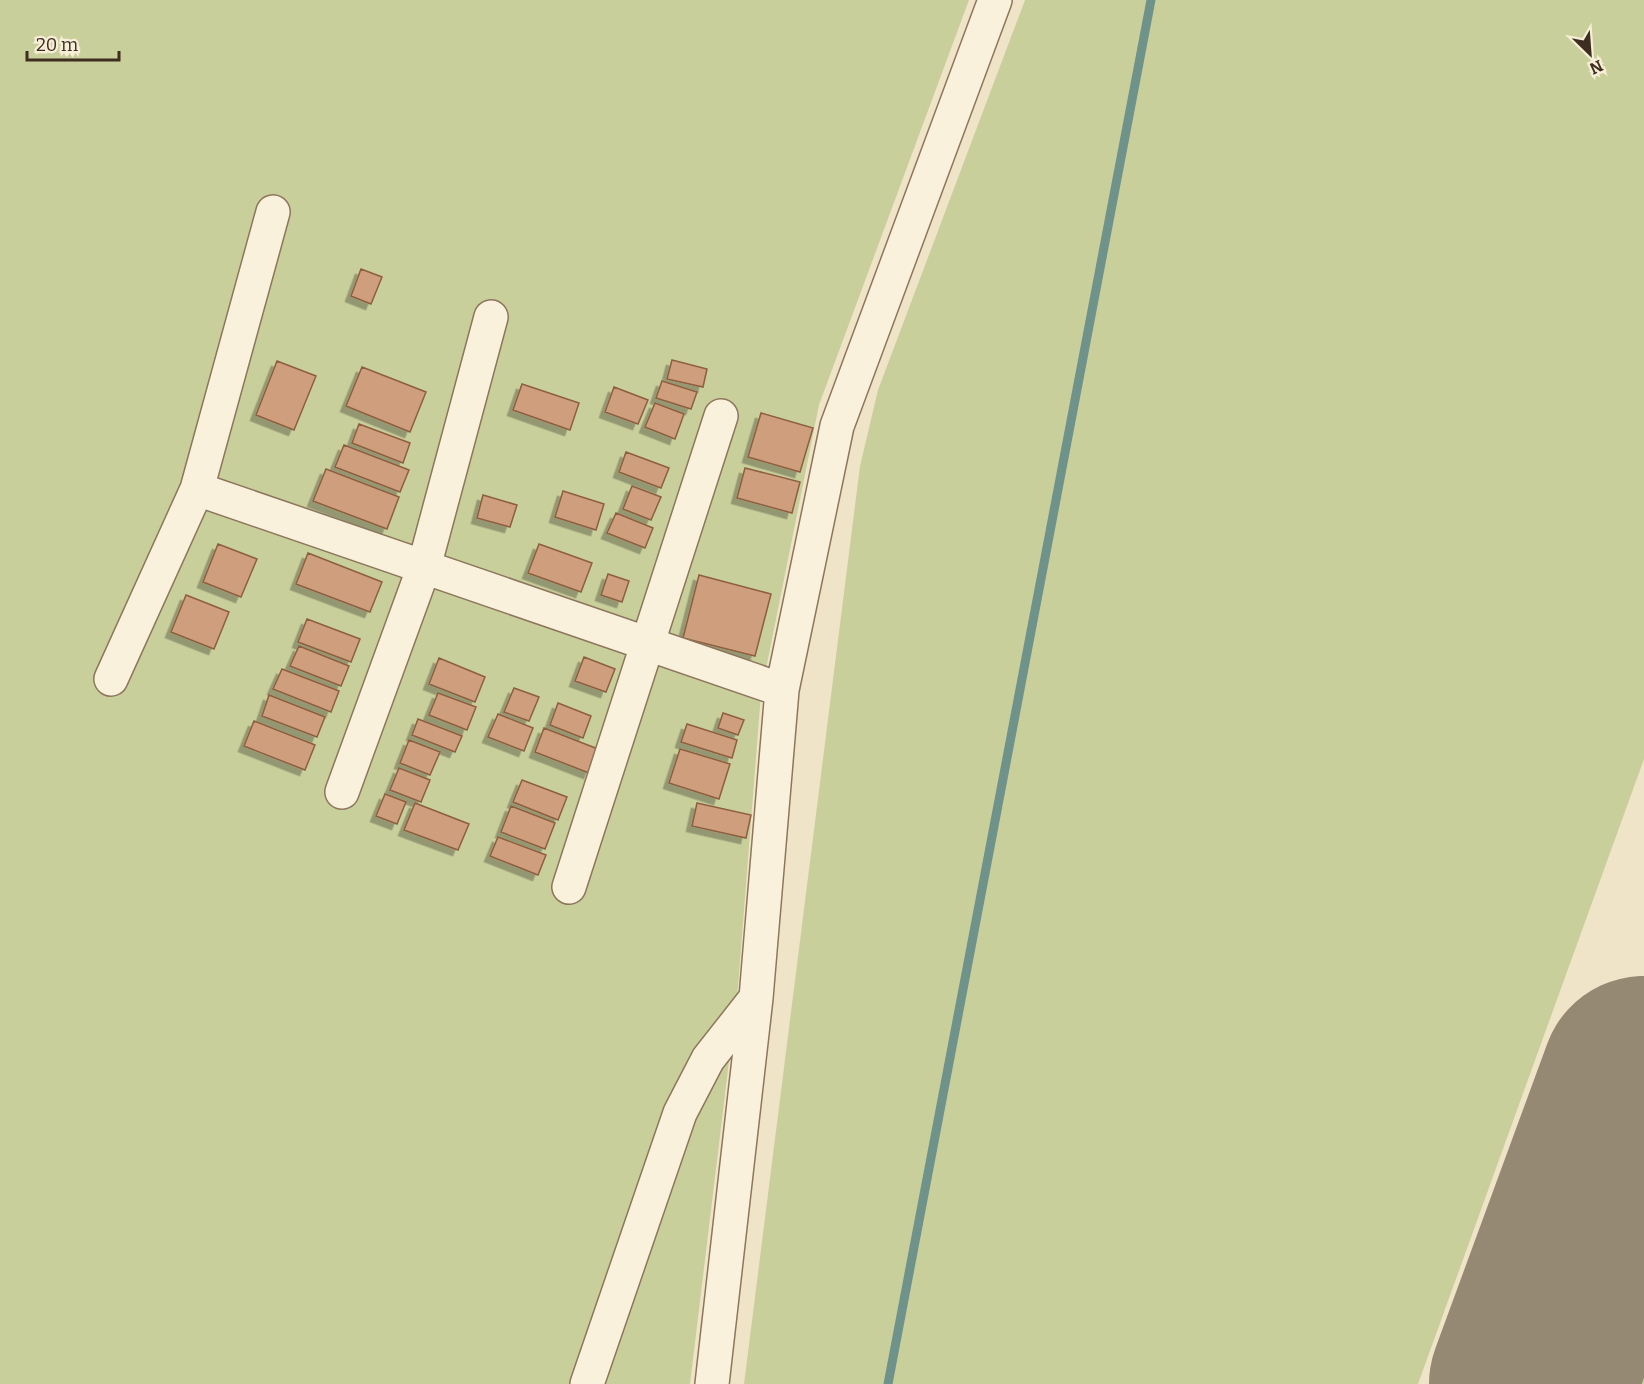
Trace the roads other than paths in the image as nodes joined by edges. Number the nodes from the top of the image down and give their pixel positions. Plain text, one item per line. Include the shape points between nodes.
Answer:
1 (995, 0) edge
2 (273, 212) dead end
3 (491, 317) dead end
4 (721, 416) dead end
5 (197, 489) junction
6 (424, 567) junction
7 (647, 644) junction
8 (111, 679) dead end
9 (782, 690) junction
10 (342, 792) dead end
11 (569, 887) dead end
12 (756, 998) junction
13 (587, 1384) edge
14 (712, 1384) edge

1 - 9 street via 837,426
2 - 5 street
3 - 6 street
4 - 7 street
5 - 6 street
5 - 8 street
6 - 7 street
6 - 10 street
7 - 9 street
7 - 11 street
9 - 12 street
12 - 13 street via 708,1059 680,1113
12 - 14 street

